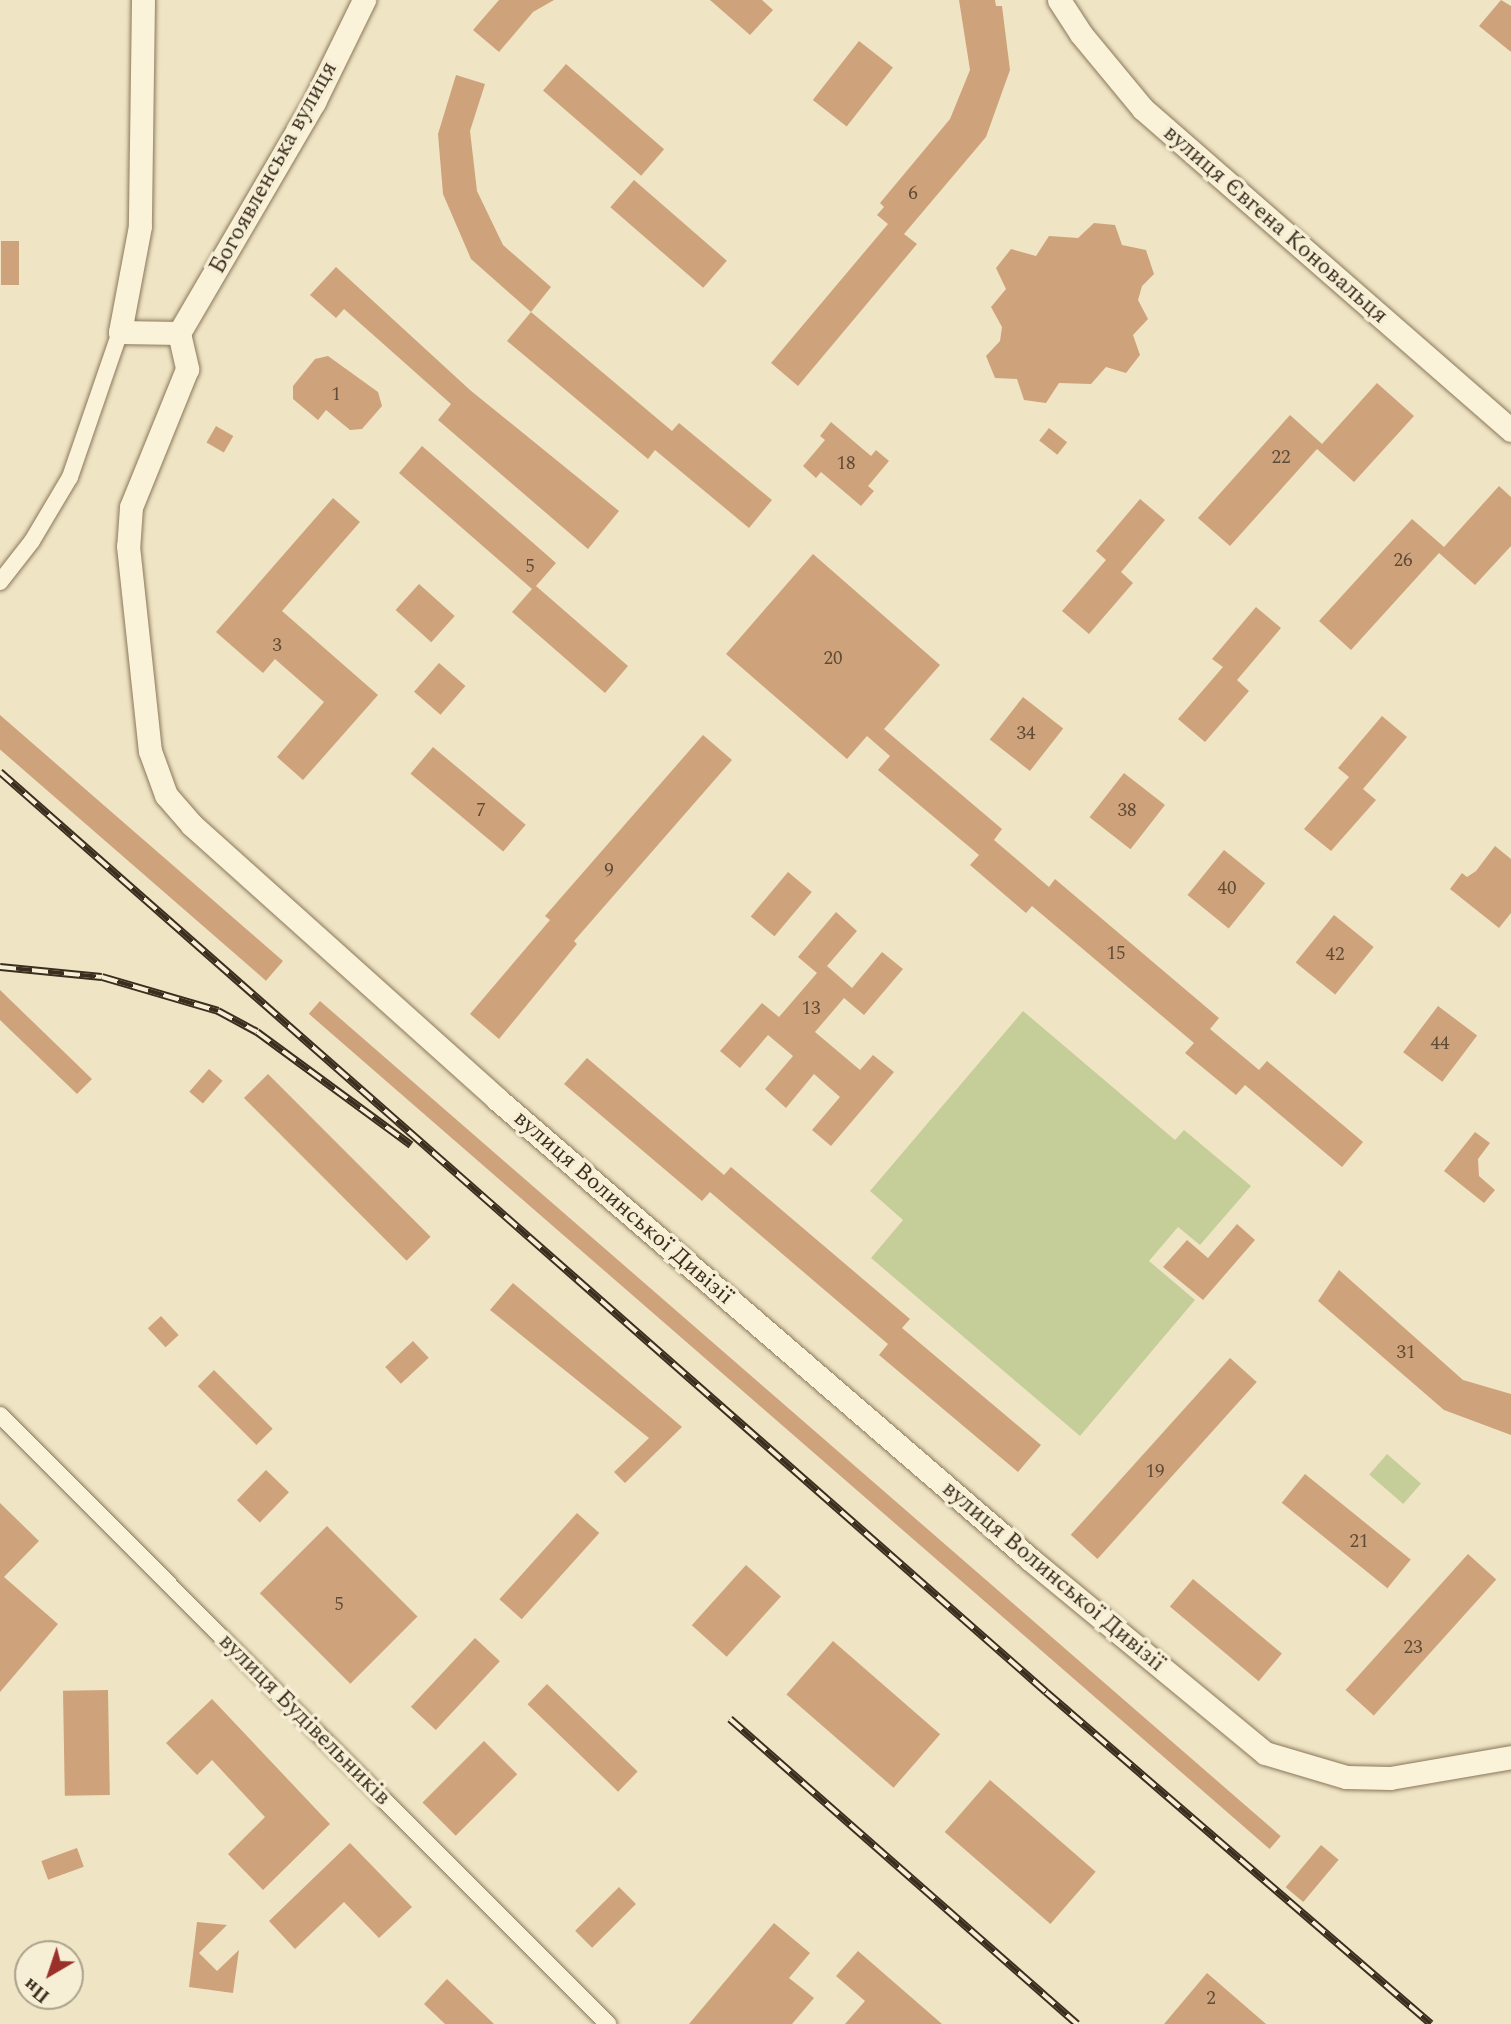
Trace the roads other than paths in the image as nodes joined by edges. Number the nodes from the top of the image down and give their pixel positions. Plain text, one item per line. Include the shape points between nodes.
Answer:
1 (144, 0) edge
2 (364, 0) edge
3 (1059, 0) edge
4 (120, 332) junction
5 (179, 334) junction
6 (1511, 430) edge
7 (0, 582) edge
8 (0, 1415) edge
9 (1511, 1756) edge
10 (608, 2024) edge

1 - 4 street via 140,226
2 - 5 street, Богоявленська вулиця via 314,102
3 - 6 street, вулиця Євгена Коновальця via 1143,109
4 - 5 street
4 - 7 street via 71,477 40,530
5 - 9 street, вулиця Волинської Дивізії via 187,369 131,506 128,546 150,751 166,795 192,825 518,1117 1031,1560 1265,1753 1346,1777 1390,1778
8 - 10 street, вулиця Будівельників

